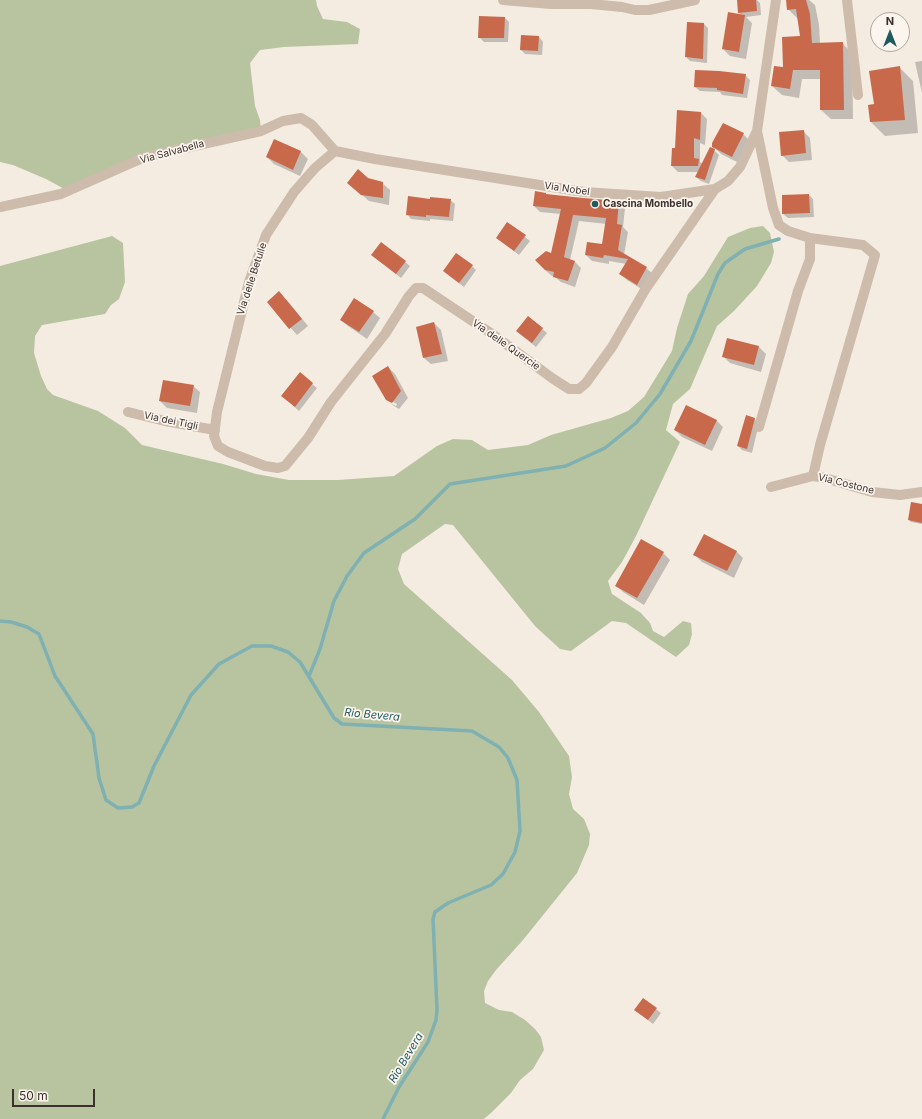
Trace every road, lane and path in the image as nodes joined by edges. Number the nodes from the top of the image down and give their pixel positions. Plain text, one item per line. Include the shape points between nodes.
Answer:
1 (503, 0) edge
2 (695, 0) edge
3 (776, 0) edge
4 (847, 0) edge
5 (858, 95) dead end
6 (757, 131) junction
7 (335, 151) junction
8 (715, 189) junction
9 (0, 206) edge
10 (810, 238) junction
11 (128, 412) dead end
12 (759, 427) dead end
13 (215, 430) junction
14 (813, 476) junction
15 (771, 487) dead end
16 (922, 492) edge

1 - 2 street via 545,4 590,4 635,10 649,10
3 - 6 street, Via Nobel
4 - 5 street
6 - 8 street, Via Nobel via 740,167 728,181
6 - 10 street via 779,225 788,231
7 - 8 street, Via Nobel via 584,192 661,197
7 - 9 street, Via Salvabella via 312,125 301,118 284,121 261,131 145,157 61,194
7 - 13 street, Via delle Betulle via 315,168 294,192 266,235 241,312
8 - 13 street, Via delle Quercie via 645,290 612,347 586,384 579,389 569,389 423,288 416,288 285,466 265,466 228,452 218,446 214,436
10 - 12 street via 810,259 798,290
10 - 14 street via 863,245 875,255
11 - 13 street, Via dei Tigli
14 - 15 street, Via Costone
14 - 16 street, Via Costone via 872,492 900,495

